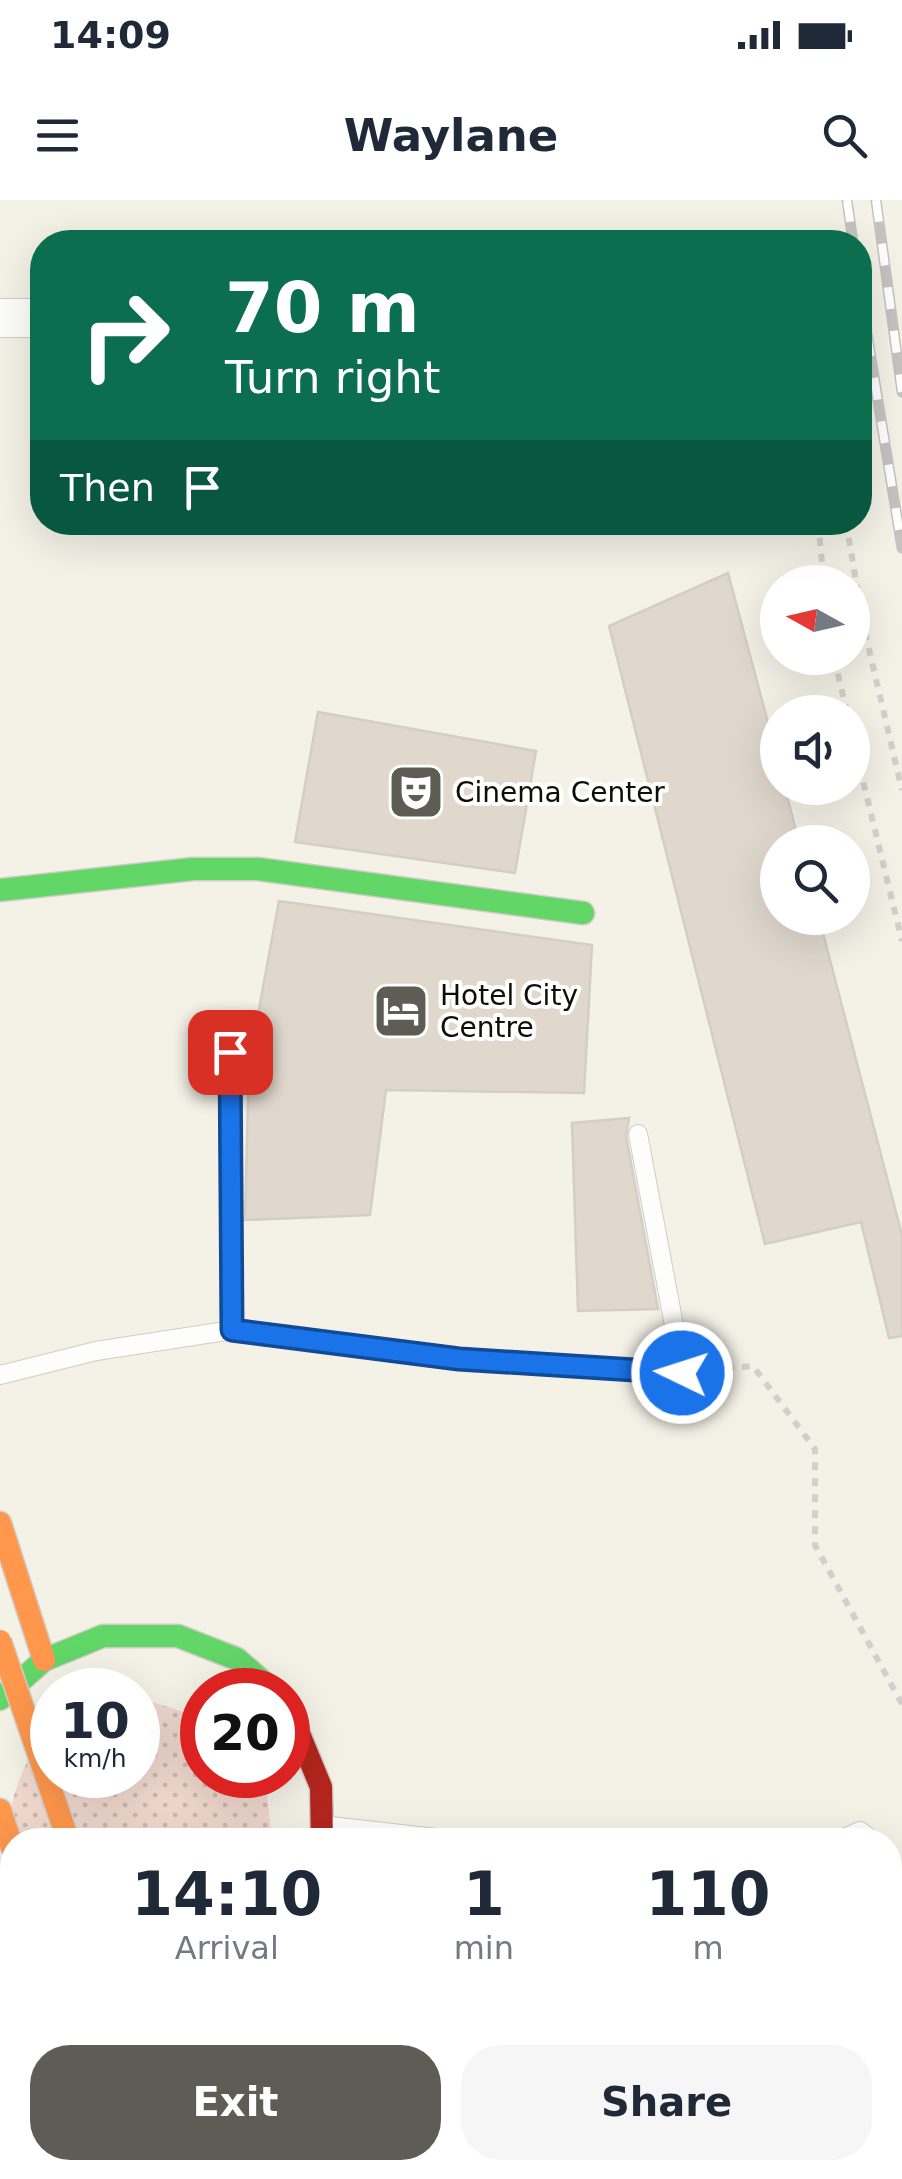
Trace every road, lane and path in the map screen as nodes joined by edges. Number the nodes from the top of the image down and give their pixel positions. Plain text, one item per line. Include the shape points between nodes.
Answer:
1 (0, 318) edge
2 (30, 318) edge
3 (819, 535) edge
4 (848, 535) edge
5 (822, 565) edge
6 (902, 790) edge
7 (869, 805) edge
8 (0, 890) edge
9 (583, 913) dead end
10 (902, 941) edge
11 (230, 1052) dead end
12 (638, 1134) dead end
13 (232, 1330) junction
14 (682, 1373) junction
15 (0, 1374) edge
16 (0, 1522) edge
17 (0, 1640) edge
18 (44, 1660) junction
19 (248, 1668) edge
20 (0, 1699) edge
21 (902, 1704) edge
22 (310, 1746) edge
23 (64, 1828) edge
24 (323, 1828) edge

1 - 2 street
3 - 5 path
4 - 6 path
7 - 10 path
8 - 9 main road via 172,870 256,869
11 - 13 lane
12 - 14 lane
13 - 14 lane via 459,1359
13 - 15 lane
14 - 21 path via 752,1366 815,1449 815,1545
16 - 18 main road
17 - 23 main road, bridge
18 - 19 main road via 103,1636 178,1636
18 - 20 main road
22 - 24 main road

